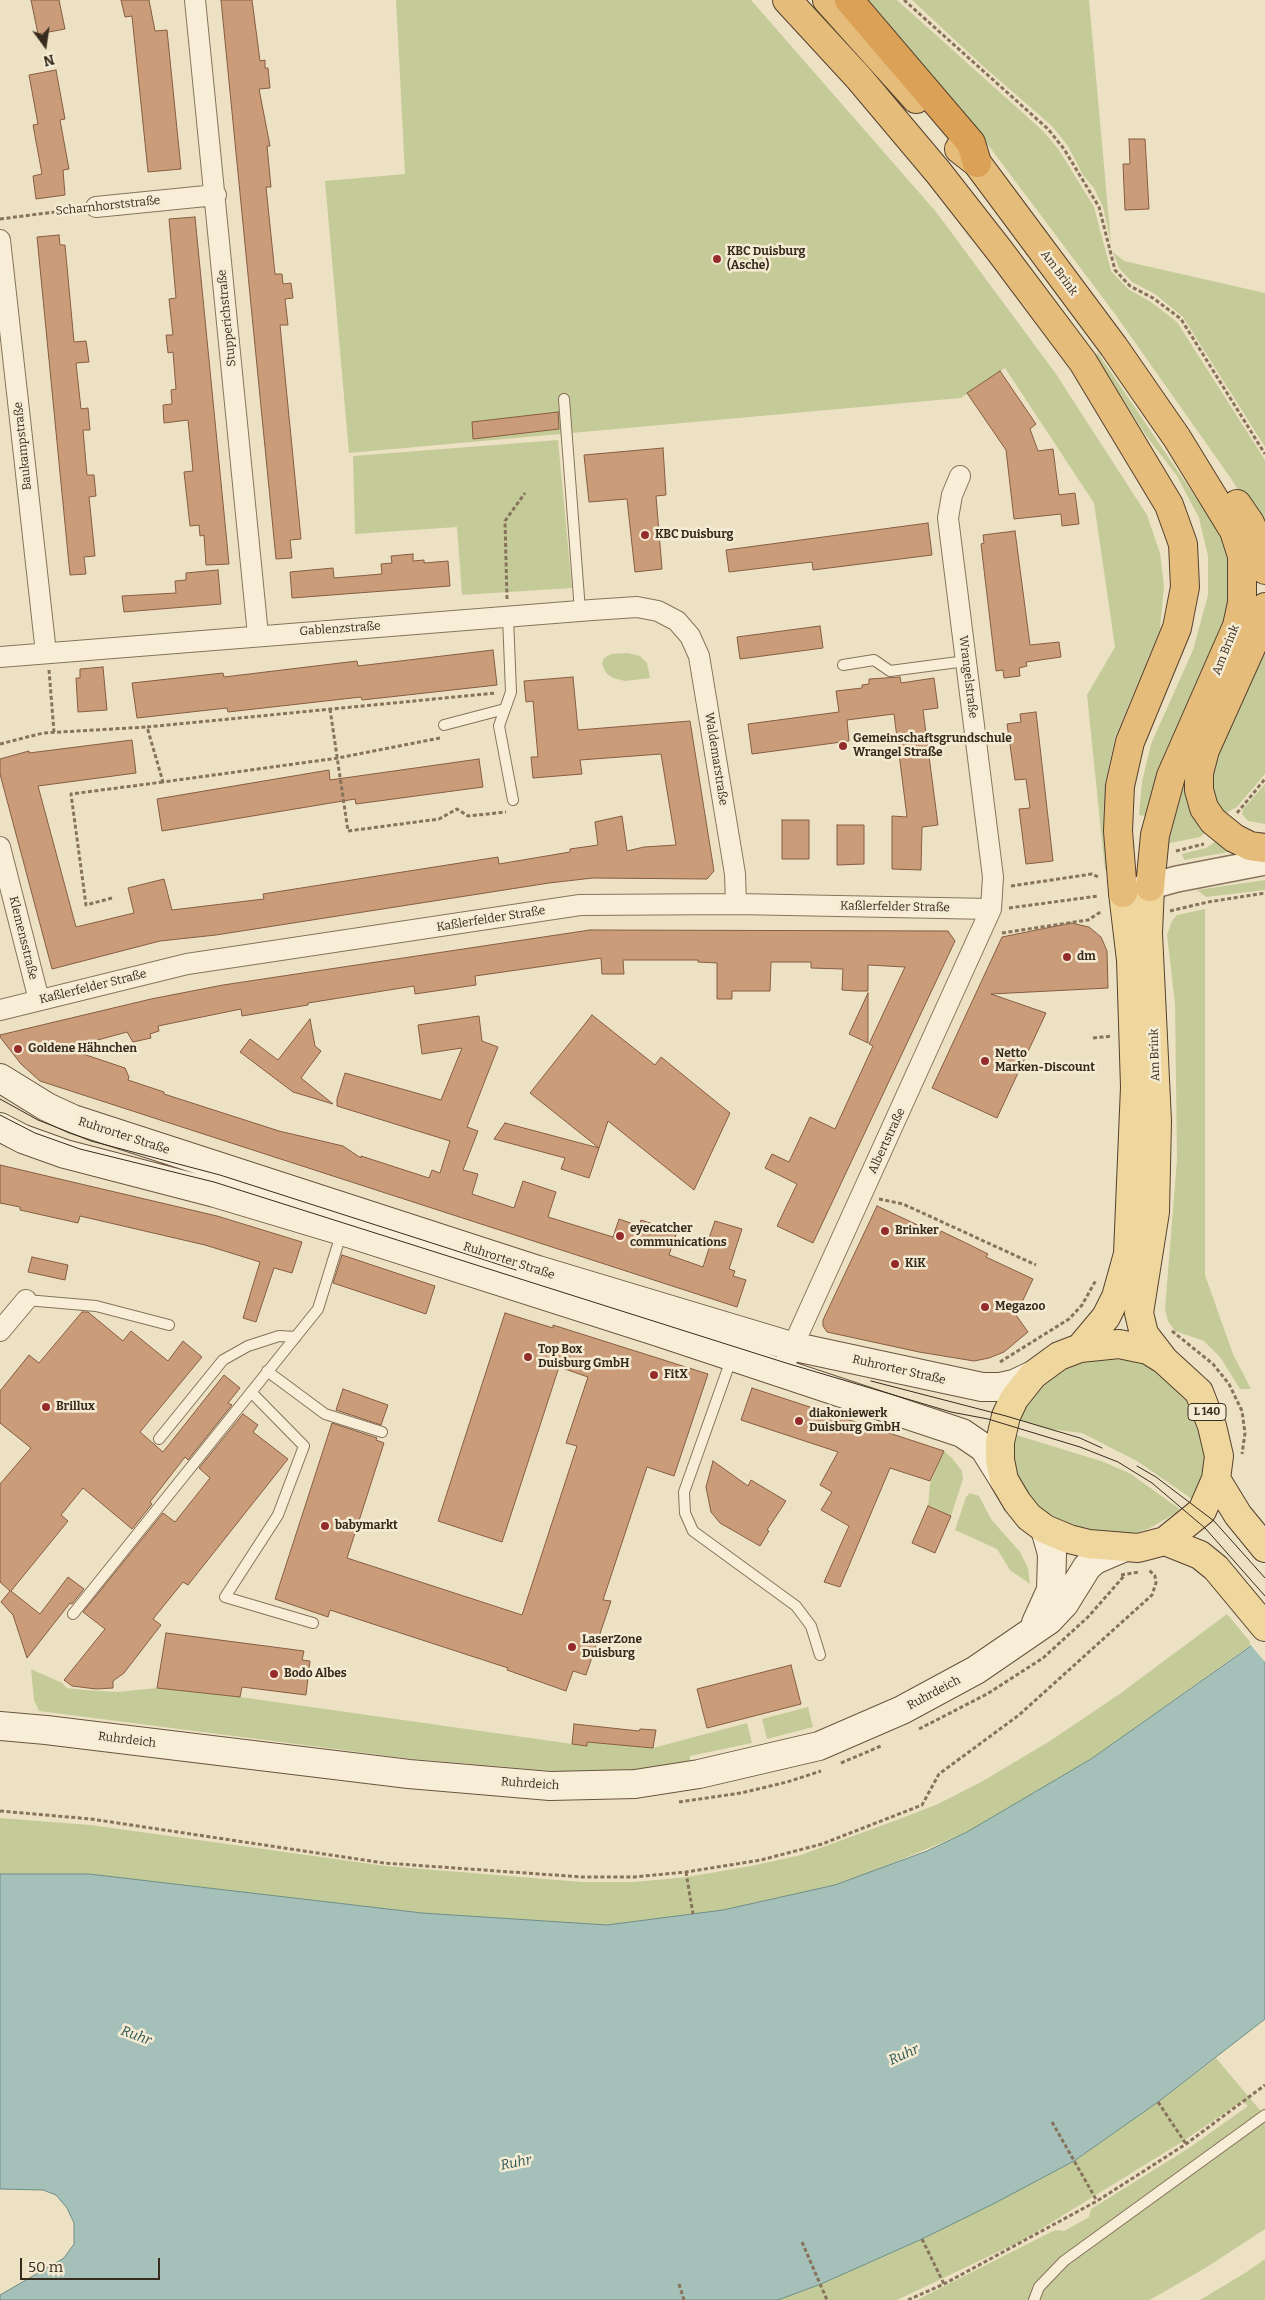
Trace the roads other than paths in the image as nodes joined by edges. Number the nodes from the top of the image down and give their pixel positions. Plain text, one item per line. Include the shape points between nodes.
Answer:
1 (195, 0) edge
2 (787, 0) edge
3 (827, 0) edge
4 (849, 0) edge
5 (977, 163) junction
6 (216, 195) junction
7 (96, 207) road end
8 (0, 240) edge
9 (564, 399) dead end
10 (1177, 438) junction
11 (960, 476) dead end
12 (1265, 570) edge
13 (1265, 607) edge
14 (580, 611) junction
15 (508, 617) junction
16 (677, 621) joint
17 (258, 635) junction
18 (46, 653) junction
19 (0, 657) edge
20 (966, 661) junction
21 (843, 665) dead end
22 (505, 709) junction
23 (444, 725) dead end
24 (512, 800) road end
25 (0, 847) edge
26 (1265, 848) edge
27 (1265, 862) edge
28 (1150, 887) junction
29 (1109, 900) junction
30 (736, 904) junction
31 (991, 909) junction
32 (39, 1000) junction
33 (0, 1010) edge
34 (0, 1078) edge
35 (0, 1127) edge
36 (346, 1220) junction
37 (26, 1300) joint
38 (169, 1325) dead end
39 (0, 1331) edge
40 (296, 1337) junction
41 (791, 1346) junction
42 (1080, 1348) junction
43 (733, 1356) junction
44 (1164, 1360) junction
45 (267, 1371) junction
46 (783, 1373) junction
47 (1033, 1375) junction
48 (251, 1392) junction
49 (382, 1432) dead end
50 (159, 1439) dead end
51 (1004, 1480) junction
52 (1216, 1480) junction
53 (1044, 1529) junction
54 (1165, 1541) junction
55 (1260, 1542) edge
56 (1123, 1548) junction
57 (73, 1614) dead end
58 (313, 1623) dead end
59 (1265, 1627) edge
60 (1030, 1633) junction
61 (820, 1655) dead end
62 (0, 1726) edge
63 (1265, 2115) edge
64 (1034, 2300) edge

1 - 6 street, Stupperichstraße
2 - 29 highway, Am Brink via 858,77 999,250 1083,362 1169,504 1183,544 1185,587 1177,628 1130,742 1120,786
3 - 5 highway, Am Brink via 959,150
4 - 5 highway via 971,143
5 - 10 highway, Am Brink via 1114,347
6 - 7 street, Scharnhorststraße
6 - 17 street, Stupperichstraße
8 - 18 street, Baukampstraße
9 - 14 lane
10 - 12 highway via 1226,488 1250,523 1261,548
10 - 28 highway, Am Brink via 1234,531 1242,556 1242,595 1237,626 1229,647 1179,754 1163,798 1155,835
11 - 20 street, Wrangelstraße via 948,518
13 - 26 highway via 1259,630 1208,743 1199,773 1199,790 1204,808 1213,821 1234,838 1250,846
14 - 15 street, Gablenzstraße
14 - 16 street, Gablenzstraße via 637,607 658,611
15 - 17 street, Gablenzstraße
15 - 22 lane via 511,692
16 - 30 street, Waldemarstraße via 690,636 699,656
17 - 18 street, Gablenzstraße
18 - 19 street, Gablenzstraße
20 - 21 lane via 890,671 874,660
20 - 31 street, Wrangelstraße via 993,877
22 - 23 lane
22 - 24 lane via 499,726
25 - 32 street, Klemensstraße
27 - 28 street via 1177,878
28 - 29 street
28 - 44 main road, Am Brink via 1148,933 1157,1121 1155,1212 1139,1313 1144,1334
29 - 42 main road, Am Brink via 1131,960 1136,1087 1128,1254 1116,1297 1106,1317
30 - 31 street, Kaßlerfelder Straße
30 - 32 street, Kaßlerfelder Straße via 580,906 187,964
31 - 41 street, Albertstraße via 905,1103
32 - 33 street, Kaßlerfelder Straße
34 - 36 main road, Ruhrorter Straße via 47,1108 73,1119
35 - 36 main road, Ruhrorter Straße via 65,1154 215,1193
36 - 40 lane via 318,1310
36 - 41 main road, Ruhrorter Straße via 538,1270
36 - 43 main road, Ruhrorter Straße
37 - 38 lane via 96,1306
37 - 39 street
40 - 45 lane
40 - 50 lane via 279,1336 256,1343 223,1360
41 - 46 street, Albertstraße
41 - 47 main road, Ruhrorter Straße via 982,1387 1000,1387
42 - 44 main road, Ruhrorter Straße / L 140 via 1119,1344 1148,1350
42 - 47 main road, Ruhrorter Straße / L 140 via 1059,1356
43 - 46 main road, Ruhrorter Straße
43 - 61 lane via 684,1492 685,1513 693,1531 796,1606 811,1626
44 - 52 main road, Ruhrorter Straße / L 140 via 1199,1392 1219,1456
45 - 48 lane
45 - 49 lane via 325,1414
46 - 51 main road, Ruhrorter Straße via 962,1433 984,1448
47 - 51 main road, Ruhrorter Straße / L 140 via 1014,1399 1004,1423 1000,1460
48 - 57 lane
48 - 58 lane via 304,1446 278,1515 225,1597
51 - 53 main road, Ruhrorter Straße / L 140 via 1029,1517
52 - 54 main road, Ruhrorter Straße / L 140 via 1202,1511
52 - 55 main road
53 - 56 main road, Ruhrorter Straße / L 140 via 1069,1539
53 - 60 main road, Ruhrdeich / L 140 via 1052,1554 1051,1590
54 - 56 main road, Ruhrorter Straße / L 140
54 - 59 main road via 1200,1555 1216,1568
56 - 60 main road, Ruhrdeich / L 140 via 1087,1567 1064,1604
60 - 62 main road, Ruhrdeich / L 140 via 976,1670 927,1697 819,1746 699,1774 635,1784 550,1786 419,1775
63 - 64 lane via 1064,2261 1039,2287

